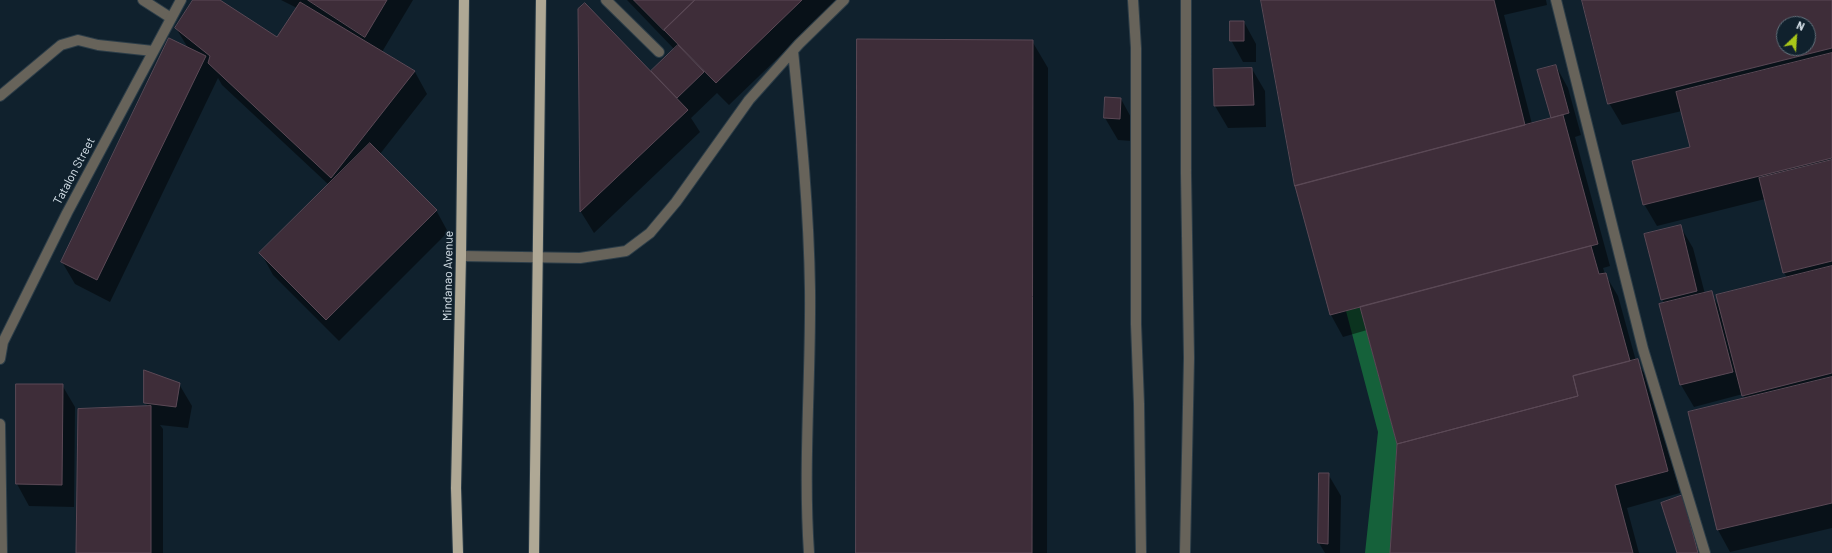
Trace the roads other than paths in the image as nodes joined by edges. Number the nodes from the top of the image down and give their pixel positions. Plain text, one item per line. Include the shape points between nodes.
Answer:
1 (143, 0) edge
2 (181, 0) edge
3 (464, 0) edge
4 (541, 0) edge
5 (606, 0) edge
6 (844, 0) edge
7 (1133, 0) edge
8 (1186, 0) edge
9 (1556, 0) edge
10 (170, 18) junction
11 (153, 51) junction
12 (793, 51) junction
13 (659, 52) dead end
14 (0, 96) edge
15 (461, 256) junction
16 (537, 256) junction
17 (0, 359) edge
18 (0, 424) edge
19 (2, 553) edge
20 (458, 553) edge
21 (534, 553) edge
22 (809, 553) edge
23 (1141, 553) edge
24 (1185, 553) edge
25 (1705, 553) edge

1 - 10 street
2 - 10 street, Tatalon Street
3 - 15 main road, Mindanao Avenue
4 - 16 main road
5 - 13 street
6 - 12 street
7 - 23 street via 1136,48 1136,324
8 - 24 street via 1189,358
9 - 25 street via 1643,349
10 - 11 street, Tatalon Street
11 - 14 street via 98,45 78,40 61,45
11 - 17 street, Tatalon Street via 67,213 3,342
12 - 16 street via 749,100 676,202 650,233 626,251 580,258
12 - 22 street via 807,203 810,287 807,406
15 - 16 street
15 - 20 main road, Mindanao Avenue via 456,488
16 - 21 main road
18 - 19 street

